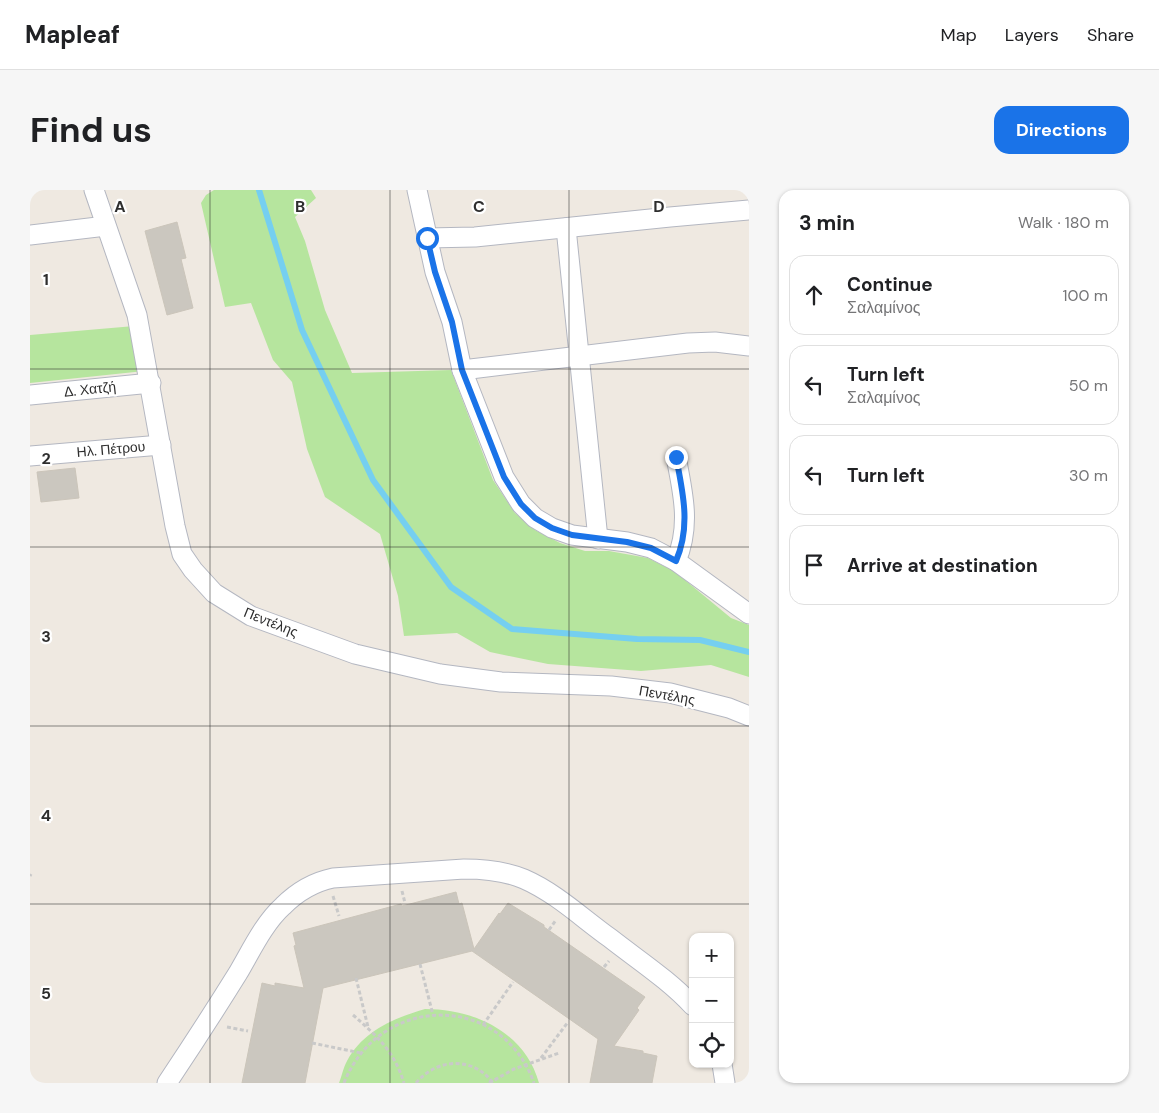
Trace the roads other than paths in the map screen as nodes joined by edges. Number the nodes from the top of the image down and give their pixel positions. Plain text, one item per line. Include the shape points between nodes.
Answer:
1 (94, 190) edge
2 (417, 190) edge
3 (749, 210) edge
4 (106, 226) junction
5 (566, 228) junction
6 (30, 235) edge
7 (427, 238) junction
8 (749, 346) edge
9 (579, 355) junction
10 (462, 370) junction
11 (151, 383) junction
12 (30, 395) edge
13 (162, 445) junction
14 (30, 456) edge
15 (676, 457) dead end
16 (598, 539) junction
17 (676, 561) junction
18 (749, 614) edge
19 (749, 716) edge
20 (689, 1002) edge
21 (723, 1068) edge
22 (167, 1083) edge
23 (725, 1083) edge

1 - 4 street, Πεντέλης
2 - 7 street
3 - 5 street
4 - 6 street
4 - 11 street, Πεντέλης via 137,315
5 - 7 street
5 - 9 street
7 - 10 street via 452,322
8 - 9 street via 688,343
9 - 10 street
9 - 16 street
10 - 16 street via 504,477 521,504 552,528
11 - 12 street, Δ. Χατζή
11 - 13 street, Πεντέλης
13 - 14 street, Ηλ. Πέτρου
13 - 19 street, Πεντέλης via 182,554 214,593 251,616 354,654 440,674 501,682 611,686 670,693
15 - 17 street via 685,530
16 - 17 street via 651,548
17 - 18 street
20 - 22 street via 552,895 507,873 464,869 333,878 317,882 281,907
21 - 23 street

